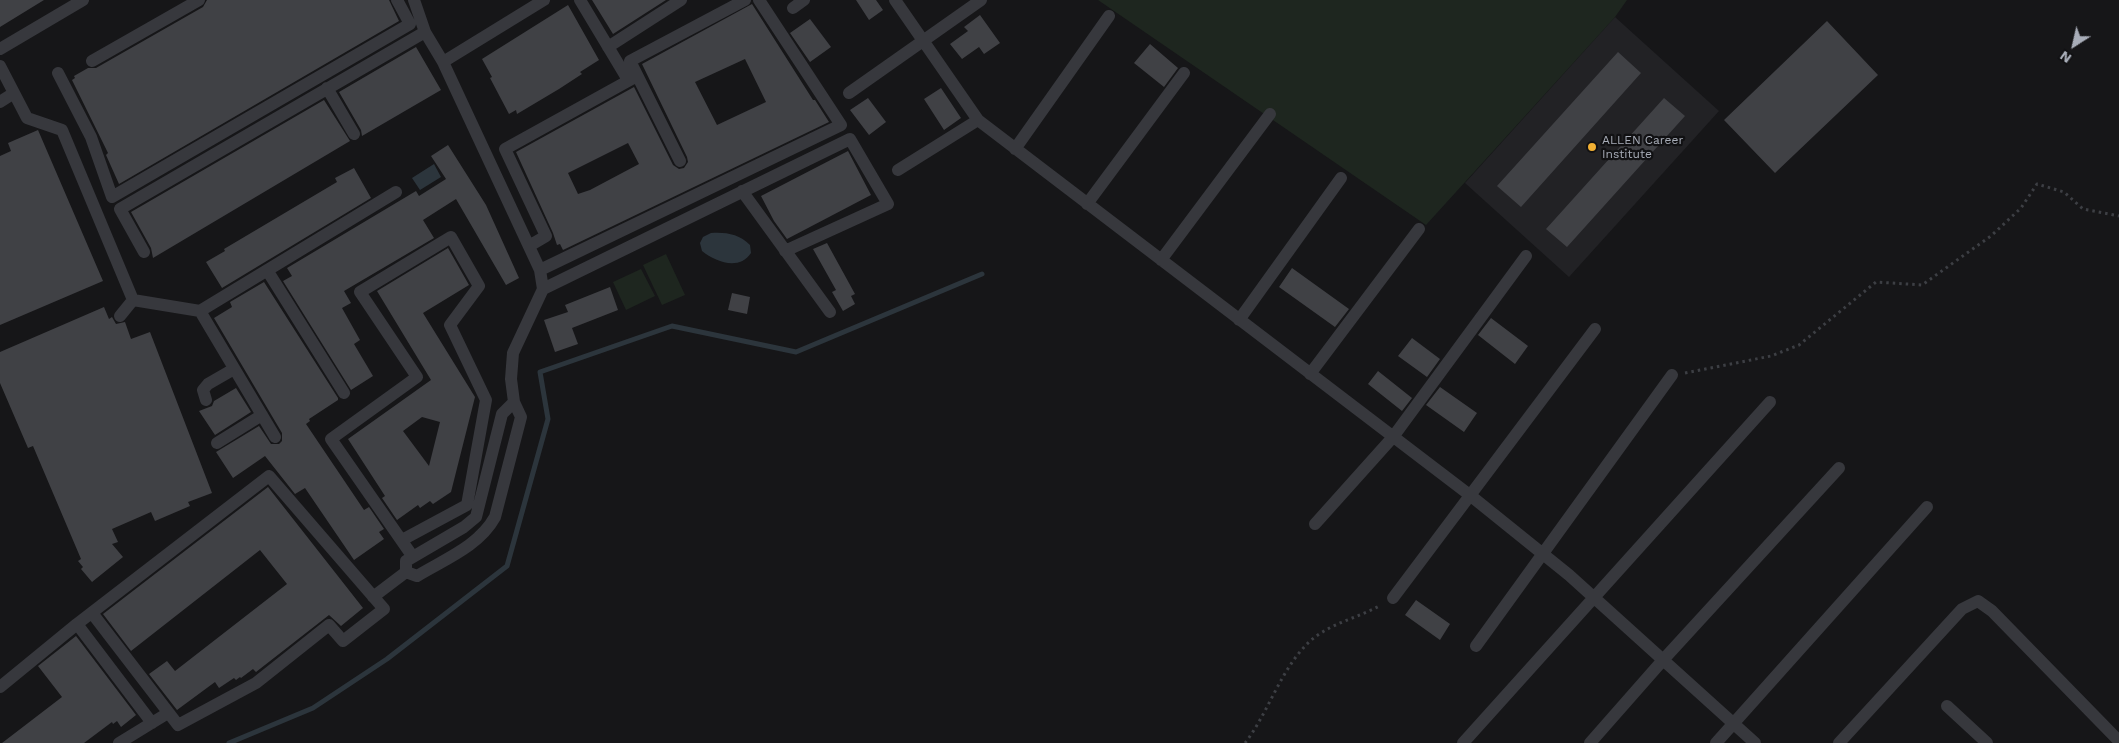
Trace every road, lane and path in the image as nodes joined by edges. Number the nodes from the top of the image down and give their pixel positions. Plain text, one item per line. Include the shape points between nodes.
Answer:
1 (83, 0) edge
2 (199, 0) edge
3 (397, 0) edge
4 (414, 0) edge
5 (544, 0) edge
6 (580, 0) edge
7 (681, 0) edge
8 (745, 0) edge
9 (759, 0) edge
10 (804, 0) edge
11 (895, 0) edge
12 (981, 0) edge
13 (63, 5) edge
14 (793, 8) dead end
15 (1109, 16) dead end
16 (425, 32) junction
17 (922, 40) junction
18 (608, 47) junction
19 (0, 49) edge
20 (92, 61) dead end
21 (444, 62) junction
22 (0, 66) edge
23 (58, 73) dead end
24 (1184, 73) dead end
25 (632, 78) junction
26 (327, 88) junction
27 (14, 93) junction
28 (849, 93) dead end
29 (0, 102) edge
30 (1270, 114) dead end
31 (978, 120) junction
32 (354, 134) dead end
33 (1015, 149) junction
34 (680, 161) dead end
35 (898, 170) dead end
36 (1341, 178) dead end
37 (742, 191) junction
38 (396, 192) dead end
39 (1087, 204) junction
40 (2119, 216) edge
41 (1419, 229) dead end
42 (529, 246) junction
43 (785, 250) junction
44 (144, 252) dead end
45 (1526, 256) dead end
46 (1161, 260) junction
47 (267, 270) junction
48 (540, 270) junction
49 (543, 289) junction
50 (133, 300) junction
51 (200, 311) junction
52 (830, 312) dead end
53 (120, 316) dead end
54 (1239, 320) junction
55 (1596, 329) dead end
56 (234, 369) junction
57 (1310, 374) junction
58 (1672, 375) joint
59 (344, 393) dead end
60 (206, 400) dead end
61 (514, 402) junction
62 (1770, 402) dead end
63 (262, 415) junction
64 (1393, 436) junction
65 (275, 437) dead end
66 (217, 443) dead end
67 (1839, 468) dead end
68 (1471, 496) junction
69 (1927, 507) dead end
70 (1315, 524) dead end
71 (402, 540) junction
72 (1542, 554) junction
73 (413, 557) junction
74 (406, 572) junction
75 (374, 597) junction
76 (1393, 598) joint
77 (1594, 598) junction
78 (92, 613) junction
79 (77, 624) junction
80 (1476, 646) dead end
81 (1663, 660) junction
82 (0, 687) edge
83 (1947, 706) dead end
84 (168, 713) junction
85 (152, 723) junction
86 (1733, 723) junction
87 (2119, 741) edge
88 (1983, 742) edge
89 (119, 743) edge
90 (1245, 743) edge
91 (1463, 743) edge
92 (1590, 743) edge
93 (1716, 743) edge
94 (1755, 743) edge
95 (1839, 743) edge

1 - 13 street
2 - 20 street
3 - 23 street via 410,24 112,197 91,137
4 - 16 street
5 - 21 street
6 - 18 street
7 - 18 street
8 - 25 street via 630,61
9 - 48 street via 841,125
10 - 14 street
11 - 17 street
12 - 17 street
13 - 19 street
15 - 33 street
16 - 21 street
16 - 26 street
17 - 28 street
17 - 31 street
18 - 25 street
21 - 42 street
22 - 27 street
24 - 39 street
25 - 34 street
25 - 42 street via 505,149 546,236
26 - 32 street
26 - 44 street via 120,209
27 - 29 street
27 - 50 street via 27,118 62,130
30 - 46 street
31 - 33 street
31 - 35 street
33 - 39 street
36 - 54 street
37 - 43 street
37 - 43 street via 850,139 888,204
37 - 49 street
38 - 47 street
39 - 46 street
40 - 58 path via 2083,208 2064,192 2037,184 2021,208 1997,230 1922,285 1876,282 1798,345 1771,356
41 - 57 street
42 - 48 street
43 - 52 street
45 - 64 street
46 - 54 street
47 - 51 street
47 - 59 street
48 - 49 street
49 - 61 street via 513,353 511,379
50 - 51 street
50 - 53 street
51 - 56 street
54 - 57 street
55 - 68 street
56 - 60 street via 208,384 203,390
56 - 63 street
57 - 64 street
58 - 72 street
61 - 73 street via 502,414 476,517 464,528
61 - 74 street via 521,417 495,517 488,529 477,541 417,576
62 - 77 street
63 - 65 street
63 - 66 street
64 - 68 street
64 - 70 street
67 - 81 street
68 - 72 street
68 - 76 street
69 - 86 street
71 - 71 street via 331,439 417,377 360,292 451,237 479,286 450,325 486,400 467,505
71 - 73 street
72 - 77 street
72 - 80 street
73 - 74 street via 406,561
74 - 75 street
75 - 78 street via 269,476
75 - 84 street via 384,609 343,641 329,625 256,683 178,726
76 - 90 path via 1315,637 1281,681
77 - 81 street
77 - 91 street
78 - 79 street
78 - 84 street
79 - 82 street
79 - 85 street
81 - 86 street
81 - 92 street
83 - 88 street
84 - 85 street
85 - 89 street
86 - 93 street
86 - 94 street
87 - 95 street via 1992,611 1978,601 1962,609

